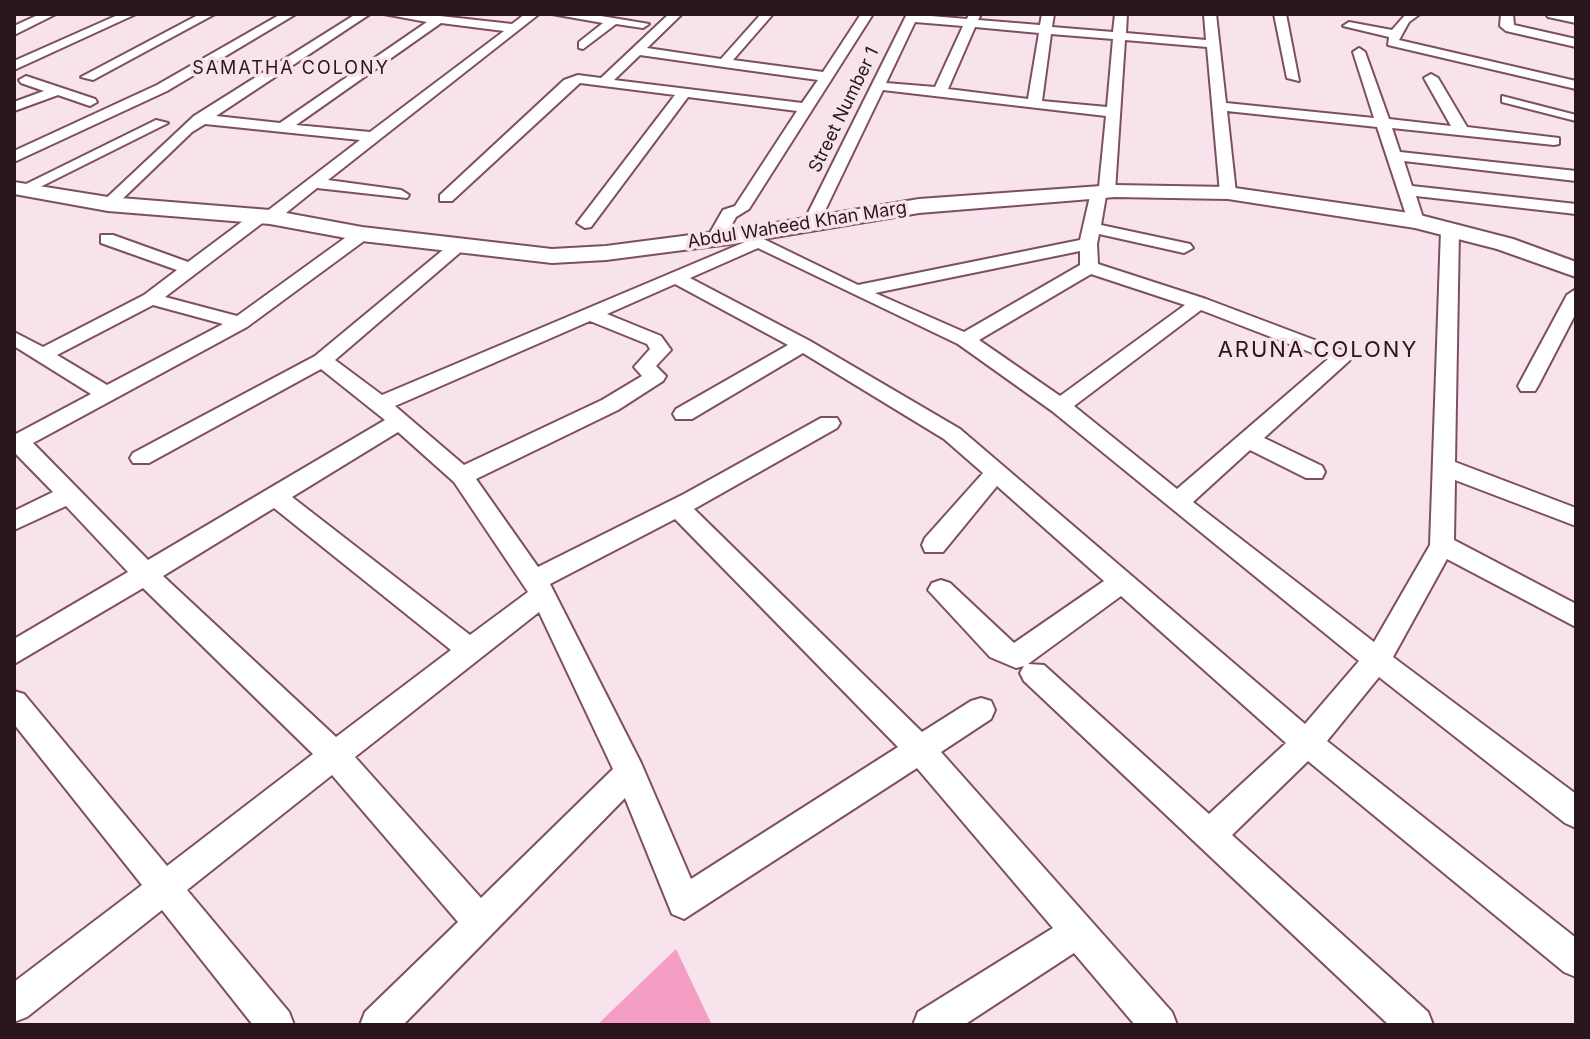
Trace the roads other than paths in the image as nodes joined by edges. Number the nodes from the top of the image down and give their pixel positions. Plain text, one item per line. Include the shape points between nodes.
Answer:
1 (50, 14) edge
2 (130, 14) edge
3 (209, 14) edge
4 (290, 14) edge
5 (364, 14) edge
6 (390, 14) edge
7 (533, 14) edge
8 (558, 14) edge
9 (676, 14) edge
10 (767, 14) edge
11 (867, 14) edge
12 (1121, 14) edge
13 (1210, 14) edge
14 (1280, 14) edge
15 (1507, 14) edge
16 (1552, 14) edge
17 (912, 16) edge
18 (1389, 17) dead end
19 (1409, 17) edge
20 (973, 19) edge
21 (1576, 19) edge
22 (438, 20) junction
23 (613, 21) junction
24 (1047, 21) edge
25 (643, 24) dead end
26 (1349, 26) dead end
27 (513, 28) junction
28 (14, 31) edge
29 (1394, 34) junction
30 (1119, 35) junction
31 (1456, 38) dead end
32 (1576, 43) edge
33 (1212, 44) junction
34 (583, 45) dead end
35 (638, 51) junction
36 (1359, 52) dead end
37 (1446, 55) junction
38 (1469, 60) junction
39 (724, 63) junction
40 (14, 66) edge
41 (88, 77) dead end
42 (828, 77) junction
43 (1460, 77) dead end
44 (1294, 78) dead end
45 (1431, 78) dead end
46 (26, 80) dead end
47 (605, 81) junction
48 (1576, 85) edge
49 (879, 86) junction
50 (57, 91) junction
51 (686, 91) junction
52 (940, 92) junction
53 (1507, 99) dead end
54 (1034, 101) junction
55 (90, 102) dead end
56 (1218, 106) junction
57 (14, 107) edge
58 (808, 108) junction
59 (1113, 112) junction
60 (37, 114) dead end
61 (1575, 117) edge
62 (161, 123) dead end
63 (1383, 123) junction
64 (286, 125) junction
65 (192, 127) junction
66 (1461, 130) junction
67 (373, 137) junction
68 (1554, 141) dead end
69 (1397, 156) junction
70 (14, 157) edge
71 (1576, 176) edge
72 (314, 183) junction
73 (18, 189) edge
74 (1407, 190) junction
75 (1103, 191) junction
76 (1228, 193) junction
77 (401, 195) dead end
78 (446, 198) dead end
79 (108, 204) junction
80 (1576, 209) edge
81 (266, 217) junction
82 (1416, 221) junction
83 (585, 223) dead end
84 (811, 223) junction
85 (1450, 230) junction
86 (362, 234) junction
87 (1090, 236) junction
88 (737, 238) junction
89 (107, 239) dead end
90 (461, 244) junction
91 (1184, 248) dead end
92 (1089, 267) junction
93 (193, 270) junction
94 (1576, 270) edge
95 (675, 277) junction
96 (856, 291) junction
97 (1576, 295) edge
98 (151, 299) junction
99 (1199, 303) junction
100 (590, 314) junction
101 (240, 323) junction
102 (14, 338) edge
103 (965, 340) junction
104 (803, 345) junction
105 (40, 356) junction
106 (322, 360) junction
107 (1528, 386) dead end
108 (108, 395) junction
109 (1060, 406) junction
110 (390, 412) junction
111 (684, 414) dead end
112 (829, 423) dead end
113 (1249, 440) junction
114 (16, 443) edge
115 (141, 458) dead end
116 (1445, 467) junction
117 (1314, 472) dead end
118 (996, 473) junction
119 (462, 476) junction
120 (68, 495) junction
121 (273, 495) junction
122 (1177, 502) junction
123 (1576, 507) edge
124 (678, 508) junction
125 (1576, 517) edge
126 (14, 521) edge
127 (934, 545) dead end
128 (1442, 545) junction
129 (147, 576) junction
130 (1121, 582) junction
131 (538, 588) junction
132 (941, 590) dead end
133 (1576, 616) edge
134 (470, 650) junction
135 (14, 653) edge
136 (1378, 659) junction
137 (1034, 673) dead end
138 (14, 703) edge
139 (981, 710) dead end
140 (1307, 743) junction
141 (920, 750) junction
142 (334, 755) junction
143 (630, 773) junction
144 (1576, 813) edge
145 (1209, 835) junction
146 (165, 885) junction
147 (480, 922) junction
148 (1077, 932) junction
149 (1576, 960) edge
150 (14, 1004) edge
151 (276, 1025) edge
152 (378, 1025) edge
153 (931, 1025) edge
154 (1159, 1025) edge
155 (1415, 1025) edge

1 - 28 street
2 - 40 street
3 - 41 street
4 - 70 street via 162,88
5 - 65 street
6 - 22 street
7 - 27 street
8 - 23 street
9 - 35 street
10 - 39 street
11 - 42 street
12 - 30 street
13 - 33 street
14 - 44 street
15 - 32 street via 1510,28
16 - 21 street
17 - 20 street
17 - 49 street, Street Number 1
18 - 19 street
19 - 29 street
20 - 24 street
20 - 52 street
22 - 27 street
22 - 64 street
23 - 25 street
23 - 34 street
24 - 30 street
24 - 54 street
26 - 29 street
27 - 67 street
29 - 37 street via 1392,42
30 - 33 street
30 - 59 street
31 - 37 street
33 - 56 street
35 - 39 street
35 - 47 street
36 - 63 street
37 - 38 street
38 - 43 street
38 - 48 street
39 - 42 street
42 - 58 street
45 - 66 street
46 - 50 street
47 - 51 street
47 - 78 street via 584,78 569,83
49 - 52 street
49 - 84 street, Street Number 1
50 - 55 street
50 - 57 street
51 - 58 street
51 - 83 street
52 - 54 street
53 - 61 street
54 - 59 street
56 - 63 street
56 - 76 street
57 - 60 street
58 - 88 street via 741,209
59 - 75 street
62 - 73 street
63 - 66 street
63 - 69 street
64 - 65 street
64 - 67 street
65 - 79 street
66 - 68 street
67 - 72 street
69 - 71 street
69 - 74 street
72 - 77 street
72 - 81 street
73 - 79 street, Abdul Waheed Khan Marg
74 - 80 street
74 - 82 street
75 - 76 street, Abdul Waheed Khan Marg
75 - 84 street, Abdul Waheed Khan Marg via 919,206
75 - 87 street
76 - 82 street, Abdul Waheed Khan Marg
79 - 81 street, Abdul Waheed Khan Marg
81 - 86 street, Abdul Waheed Khan Marg
81 - 93 street
82 - 85 street, Abdul Waheed Khan Marg
84 - 88 street, Abdul Waheed Khan Marg
85 - 94 street, Abdul Waheed Khan Marg
85 - 116 street
86 - 90 street, Abdul Waheed Khan Marg
86 - 101 street
87 - 91 street
87 - 92 street
87 - 96 street
88 - 90 street, Abdul Waheed Khan Marg via 552,256
88 - 95 street
88 - 96 street
89 - 93 street
90 - 106 street
92 - 99 street
92 - 103 street
93 - 98 street
95 - 100 street
95 - 104 street
96 - 103 street
97 - 107 street
98 - 101 street
98 - 105 street
99 - 109 street
99 - 113 street via 1342,357
100 - 110 street
100 - 119 street via 654,340 661,350 644,367 656,376 610,405
101 - 108 street
102 - 105 street
103 - 109 street
104 - 111 street
104 - 118 street via 952,434
105 - 108 street
106 - 110 street
106 - 115 street
108 - 114 street
109 - 122 street
110 - 119 street
110 - 121 street
112 - 124 street
113 - 117 street
113 - 122 street
114 - 120 street
116 - 125 street
116 - 128 street
118 - 127 street
118 - 130 street
119 - 131 street
120 - 126 street
120 - 129 street
121 - 129 street
121 - 134 street
122 - 136 street
123 - 125 street
124 - 131 street
124 - 141 street
128 - 133 street
128 - 136 street
129 - 135 street
129 - 142 street
130 - 132 street via 1016,657 1000,649
130 - 140 street
131 - 134 street
131 - 143 street
134 - 142 street
136 - 140 street
136 - 144 street
137 - 145 street
138 - 146 street
139 - 141 street
140 - 145 street
140 - 149 street
141 - 143 street via 684,902
141 - 148 street
142 - 146 street
142 - 147 street
143 - 147 street
145 - 155 street
146 - 150 street
146 - 151 street
147 - 152 street
148 - 153 street
148 - 154 street

